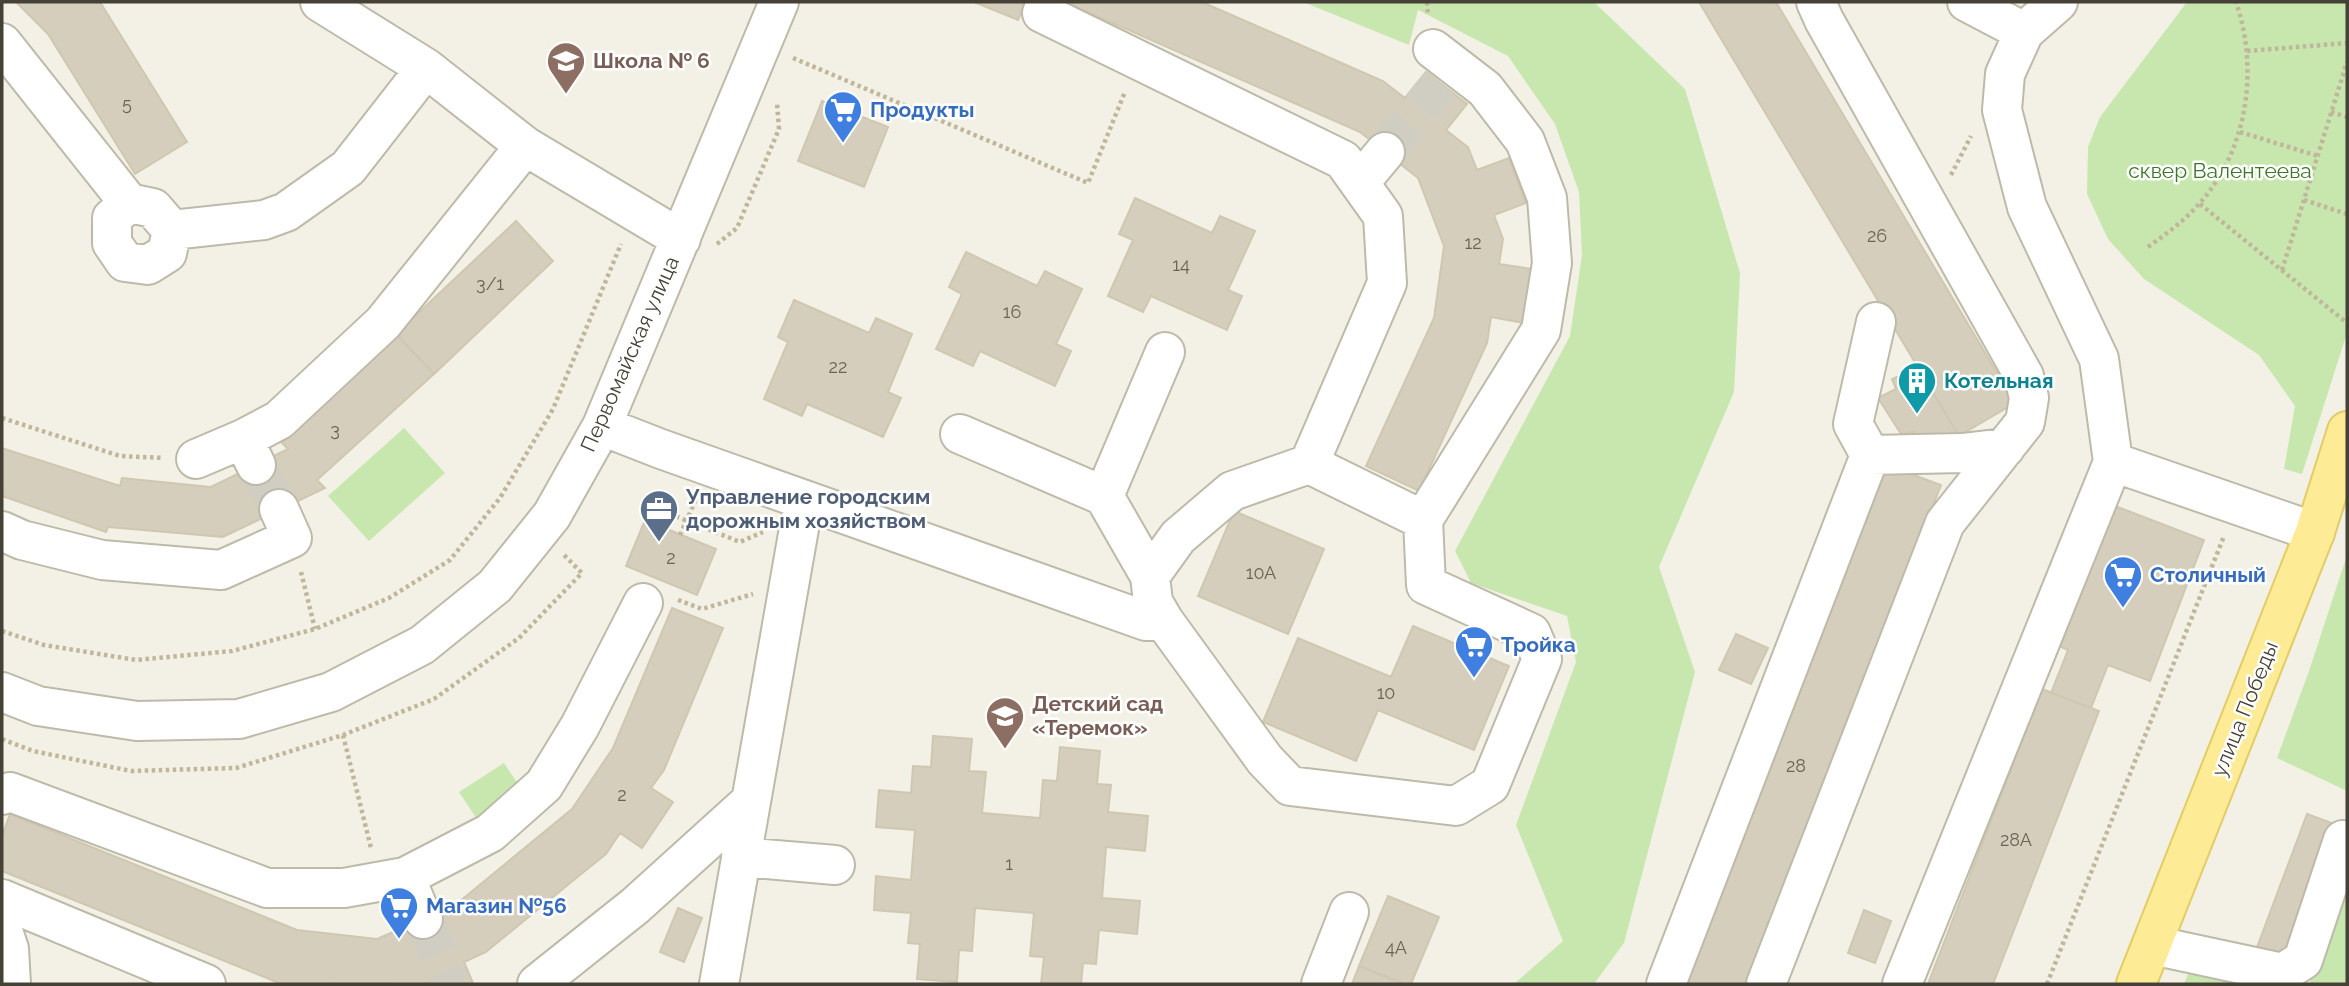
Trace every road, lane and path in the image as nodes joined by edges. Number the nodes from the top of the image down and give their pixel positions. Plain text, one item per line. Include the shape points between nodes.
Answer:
1 (320, 2) edge
2 (779, 2) edge
3 (1047, 2) edge
4 (1427, 2) edge
5 (1816, 2) edge
6 (1967, 2) edge
7 (2058, 2) edge
8 (2235, 2) edge
9 (2024, 32) junction
10 (2, 43) edge
11 (2347, 43) edge
12 (2247, 51) junction
13 (1439, 53) joint
14 (2347, 62) edge
15 (426, 68) junction
16 (787, 70) dead end
17 (776, 95) dead end
18 (1123, 97) dead end
19 (2332, 112) junction
20 (2347, 117) edge
21 (1975, 130) dead end
22 (2240, 132) junction
23 (525, 146) junction
24 (1385, 152) tunnel mouth
25 (2318, 156) junction
26 (1360, 182) junction
27 (2304, 200) junction
28 (129, 203) junction
29 (2200, 204) junction
30 (635, 211) junction
31 (2347, 214) edge
32 (172, 230) junction
33 (1945, 237) junction
34 (695, 244) junction
35 (2148, 247) dead end
36 (2282, 270) junction
37 (1876, 323) dead end
38 (2347, 323) edge
39 (1165, 352) dead end
40 (2, 418) edge
41 (602, 426) junction
42 (2347, 431) edge
43 (960, 434) dead end
44 (2005, 448) junction
45 (1870, 456) junction
46 (196, 459) joint
47 (2113, 462) junction
48 (1309, 464) junction
49 (699, 492) dead end
50 (1104, 496) junction
51 (804, 500) junction
52 (650, 506) dead end
53 (279, 509) tunnel mouth
54 (686, 520) junction
55 (1423, 520) junction
56 (770, 529) dead end
57 (2, 531) edge
58 (2315, 532) junction
59 (680, 535) dead end
60 (2224, 536) dead end
61 (562, 554) dead end
62 (582, 573) dead end
63 (1150, 576) junction
64 (304, 587) dead end
65 (788, 588) junction
66 (643, 603) joint
67 (1164, 621) junction
68 (315, 629) junction
69 (2, 631) edge
70 (2, 692) edge
71 (342, 736) dead end
72 (2, 795) edge
73 (751, 801) junction
74 (2343, 840) dead end
75 (741, 857) junction
76 (835, 865) dead end
77 (392, 880) junction
78 (2, 899) edge
79 (1349, 912) dead end
80 (423, 919) tunnel mouth
81 (2, 928) edge
82 (2151, 945) junction
83 (11, 984) edge
84 (206, 984) edge
85 (537, 984) edge
86 (719, 984) edge
87 (1321, 984) edge
88 (1665, 984) edge
89 (1766, 984) edge
90 (1902, 984) edge
91 (2047, 984) edge
92 (2136, 984) edge

1 - 15 street
2 - 34 street, Первомайская улица
3 - 26 street via 1042,13 1343,160
4 - 13 path
5 - 33 street
6 - 9 street
7 - 9 street
8 - 12 path
9 - 47 street via 2005,74 2002,110 2026,207 2099,359
10 - 28 street
11 - 12 path
12 - 22 path via 2248,92
13 - 55 street via 1485,89 1525,141 1547,198 1552,263 1541,330
14 - 19 path
15 - 23 street
15 - 32 street via 348,168 286,212 264,220
16 - 18 path via 792,57 1088,183
17 - 34 path via 779,129 737,228
19 - 20 path
19 - 25 path
21 - 33 path via 1951,174
22 - 25 path
22 - 29 path via 2224,170
23 - 30 street
23 - 46 street via 383,323 249,452
24 - 26 street
25 - 27 path
26 - 48 street via 1383,216 1387,283
27 - 31 path
27 - 36 path
28 - 32 street via 153,208
28 - 32 street via 112,218 112,243 125,262 148,265 167,253
29 - 35 path
29 - 36 path
30 - 34 street
30 - 68 path via 553,409 500,498 450,560 388,598
33 - 44 street via 2024,376 2029,398 2025,422
34 - 41 street, Первомайская улица
36 - 38 path
37 - 45 street via 1853,424
39 - 50 street
40 - 46 path via 120,456
41 - 51 street
41 - 70 street, Первомайская улица via 552,515 495,586 422,645 331,692 239,719 137,721 38,706
42 - 58 main road, улица Победы
43 - 50 street
44 - 45 street
44 - 89 street via 1945,523
45 - 88 street
47 - 58 street
47 - 90 street
48 - 55 street
48 - 63 street via 1232,491 1178,537
49 - 54 path
50 - 63 street
51 - 65 street
51 - 67 street via 1146,621
52 - 54 path
53 - 57 street via 292,537 220,570 102,561
54 - 56 path via 740,542
54 - 59 path
55 - 67 street via 1426,585 1531,633 1542,659 1490,785 1456,806 1290,786 1265,760
58 - 82 main road, улица Победы
60 - 91 path
61 - 62 path
63 - 67 street via 1153,602
64 - 68 path
65 - 66 path via 702,609 673,598
65 - 73 street
66 - 77 street via 544,785 490,832
68 - 69 path via 232,652 136,660 44,645
71 - 77 path
72 - 77 street via 10,792 267,888 344,888
73 - 75 street
73 - 85 street via 635,906
74 - 82 street via 2303,960 2283,973
75 - 76 street
75 - 86 street
77 - 80 street
78 - 84 street
79 - 87 street
81 - 83 street
82 - 92 main road, улица Победы

